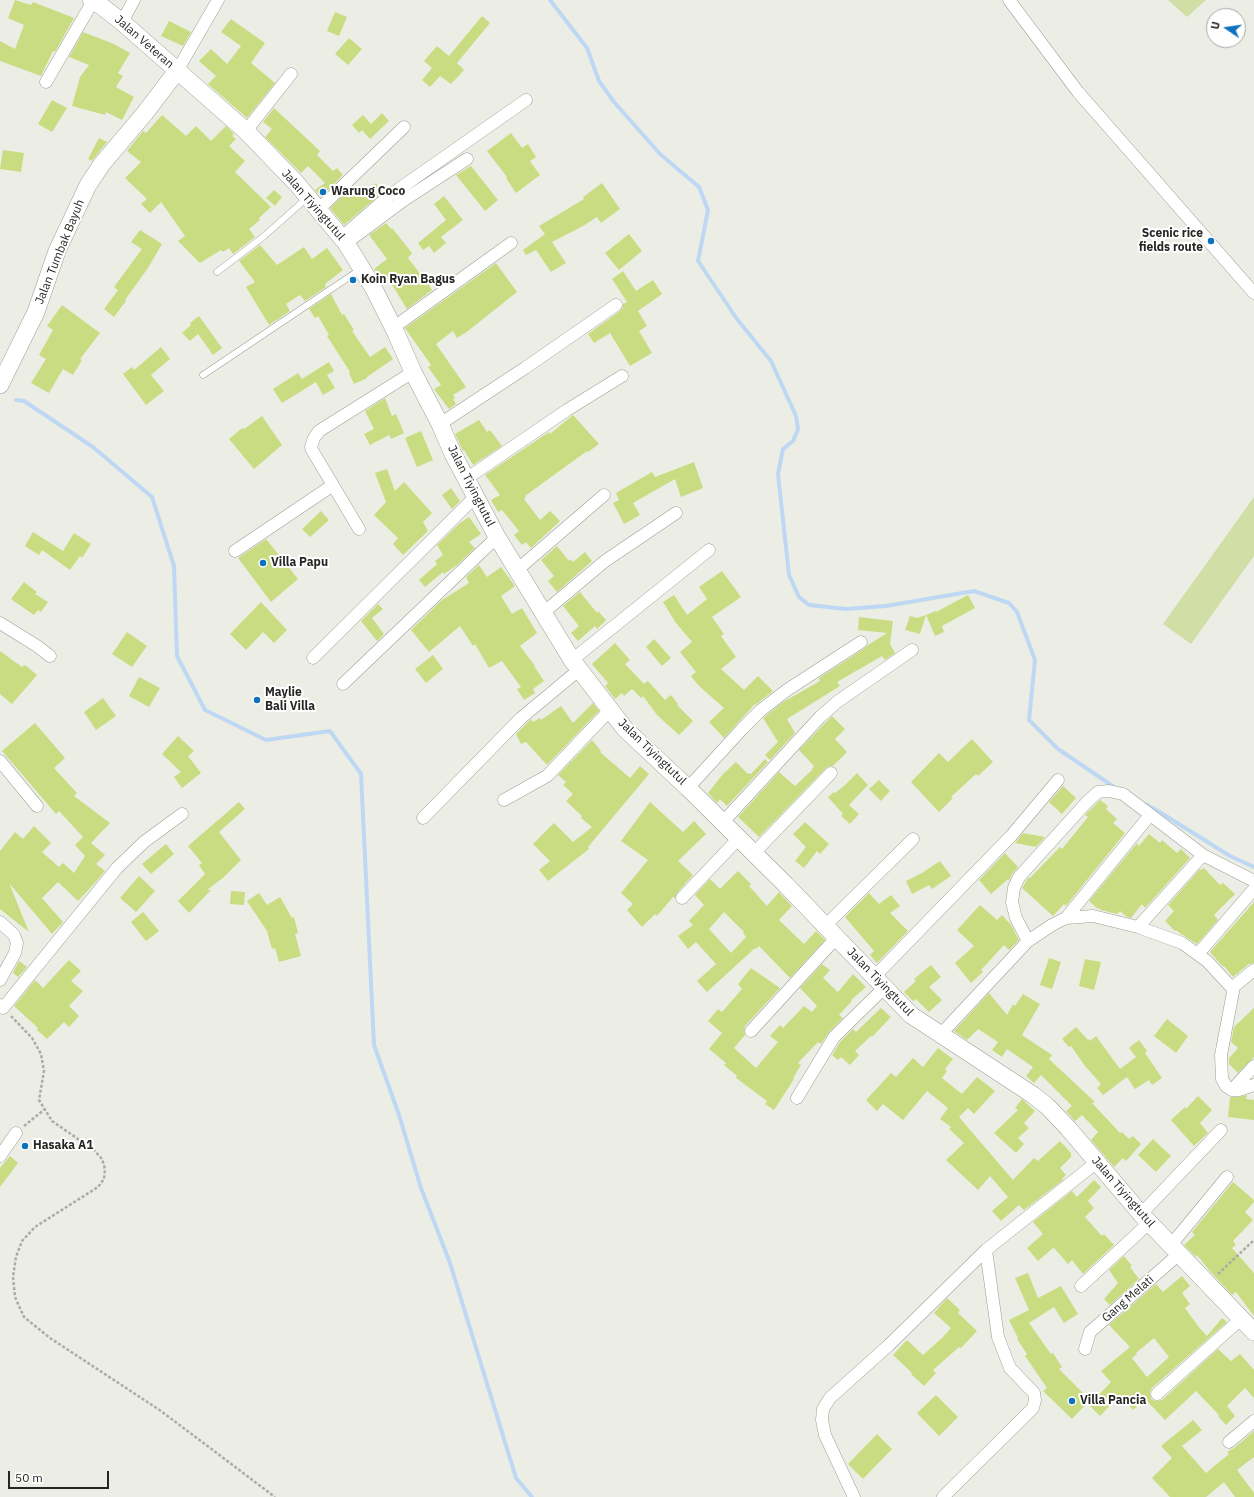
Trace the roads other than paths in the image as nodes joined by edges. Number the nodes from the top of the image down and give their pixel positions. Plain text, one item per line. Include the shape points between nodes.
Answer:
1 (134, 0) edge
2 (218, 0) edge
3 (1009, 0) edge
4 (92, 1) edge
5 (122, 22) junction
6 (177, 71) junction
7 (291, 74) dead end
8 (46, 82) dead end
9 (526, 100) dead end
10 (404, 127) dead end
11 (246, 131) junction
12 (466, 159) dead end
13 (313, 203) junction
14 (344, 240) junction
15 (511, 243) dead end
16 (363, 268) junction
17 (217, 272) dead end
18 (1254, 293) edge
19 (616, 305) dead end
20 (394, 328) junction
21 (413, 372) junction
22 (203, 375) dead end
23 (622, 376) dead end
24 (0, 385) edge
25 (440, 424) junction
26 (466, 479) junction
27 (333, 485) junction
28 (604, 496) dead end
29 (475, 497) junction
30 (676, 513) dead end
31 (359, 529) dead end
32 (497, 537) junction
33 (709, 550) dead end
34 (235, 551) dead end
35 (517, 570) junction
36 (543, 613) junction
37 (0, 623) edge
38 (861, 642) dead end
39 (912, 650) dead end
40 (50, 656) dead end
41 (313, 658) dead end
42 (576, 664) junction
43 (343, 684) dead end
44 (610, 710) junction
45 (0, 760) edge
46 (831, 773) dead end
47 (1058, 780) dead end
48 (688, 788) junction
49 (504, 800) dead end
50 (38, 806) dead end
51 (182, 814) dead end
52 (1150, 815) junction
53 (423, 818) dead end
54 (723, 822) junction
55 (739, 838) junction
56 (913, 839) dead end
57 (754, 853) junction
58 (1203, 855) junction
59 (1254, 881) edge
60 (1254, 889) edge
61 (682, 898) dead end
62 (1066, 918) junction
63 (0, 922) edge
64 (1138, 928) junction
65 (831, 932) junction
66 (1028, 941) junction
67 (1198, 954) junction
68 (1254, 970) edge
69 (0, 980) edge
70 (879, 982) junction
71 (1232, 988) junction
72 (1, 1007) edge
73 (751, 1031) dead end
74 (940, 1035) junction
75 (1254, 1066) edge
76 (1254, 1085) edge
77 (1232, 1090) junction
78 (797, 1098) dead end
79 (1221, 1130) dead end
80 (16, 1133) road end
81 (0, 1156) edge
82 (1097, 1162) junction
83 (1227, 1177) dead end
84 (1145, 1218) junction
85 (1175, 1249) junction
86 (986, 1250) junction
87 (1081, 1286) dead end
88 (1241, 1319) junction
89 (1254, 1332) edge
90 (1085, 1349) dead end
91 (1157, 1394) dead end
92 (1254, 1422) edge
93 (1229, 1442) dead end
94 (854, 1497) edge
95 (944, 1497) edge

1 - 5 street
2 - 6 street
3 - 18 street via 1078,92
4 - 5 street, Jalan Veteran
4 - 8 street
5 - 6 street, Jalan Veteran
6 - 11 street, Jalan Tiyingtutul
6 - 24 street, Jalan Tumbak Bayuh via 88,185 57,251 36,312
7 - 11 street
9 - 14 street via 389,196
10 - 13 street
11 - 13 street, Jalan Tiyingtutul
12 - 14 street
13 - 14 street, Jalan Tiyingtutul
13 - 17 lane
14 - 16 street, Jalan Tiyingtutul
15 - 20 street
16 - 20 street, Jalan Tiyingtutul
16 - 22 lane
19 - 25 street
20 - 21 street, Jalan Tiyingtutul
21 - 25 street, Jalan Tiyingtutul
21 - 27 street via 316,434 312,450
23 - 26 street
25 - 26 street, Jalan Tiyingtutul
26 - 29 street, Jalan Tiyingtutul
27 - 31 street
27 - 34 street
28 - 35 street
29 - 32 street, Jalan Tiyingtutul
29 - 41 street
30 - 36 street via 605,561
32 - 35 street, Jalan Tiyingtutul
32 - 43 street
33 - 42 street
35 - 36 street, Jalan Tiyingtutul
36 - 42 street, Jalan Tiyingtutul
37 - 40 street
38 - 48 street via 761,710
39 - 54 street via 826,712
42 - 44 street, Jalan Tiyingtutul
42 - 53 street
44 - 48 street, Jalan Tiyingtutul via 625,729
44 - 49 street via 547,776
45 - 50 street
46 - 57 street
47 - 70 street via 1012,836
48 - 54 street, Jalan Tiyingtutul
51 - 72 street via 144,842 117,868
52 - 58 street
52 - 62 street
52 - 66 street via 1122,794 1109,791 1098,792 1087,802 1020,876 1014,888 1012,902 1016,918
54 - 55 street, Jalan Tiyingtutul
55 - 57 street, Jalan Tiyingtutul
55 - 61 street
56 - 65 street
57 - 65 street, Jalan Tiyingtutul
58 - 59 street
58 - 64 street
60 - 67 street
62 - 64 street via 1093,916
62 - 66 street
63 - 69 street via 14,934 17,943 15,953
64 - 67 street via 1182,943
65 - 70 street, Jalan Tiyingtutul
65 - 73 street
66 - 74 street
67 - 71 street
68 - 71 street
70 - 74 street, Jalan Tiyingtutul via 911,1015
70 - 78 street via 834,1037
71 - 77 street via 1221,1055 1222,1079
74 - 82 street, Jalan Tiyingtutul via 1033,1095 1060,1119
75 - 77 street
76 - 77 street
79 - 84 street
80 - 81 street
82 - 84 street, Jalan Tiyingtutul
82 - 86 street
83 - 85 street, Gang Melati
84 - 85 street, Jalan Tiyingtutul
84 - 87 street
85 - 88 street, Jalan Tiyingtutul
85 - 90 street, Gang Melati via 1090,1332
86 - 94 street via 889,1345 830,1398 823,1409 825,1435
86 - 95 street via 998,1337 1010,1368 1034,1393 1035,1400 1032,1408
88 - 89 street, Jalan Tiyingtutul
88 - 91 street
92 - 93 street

